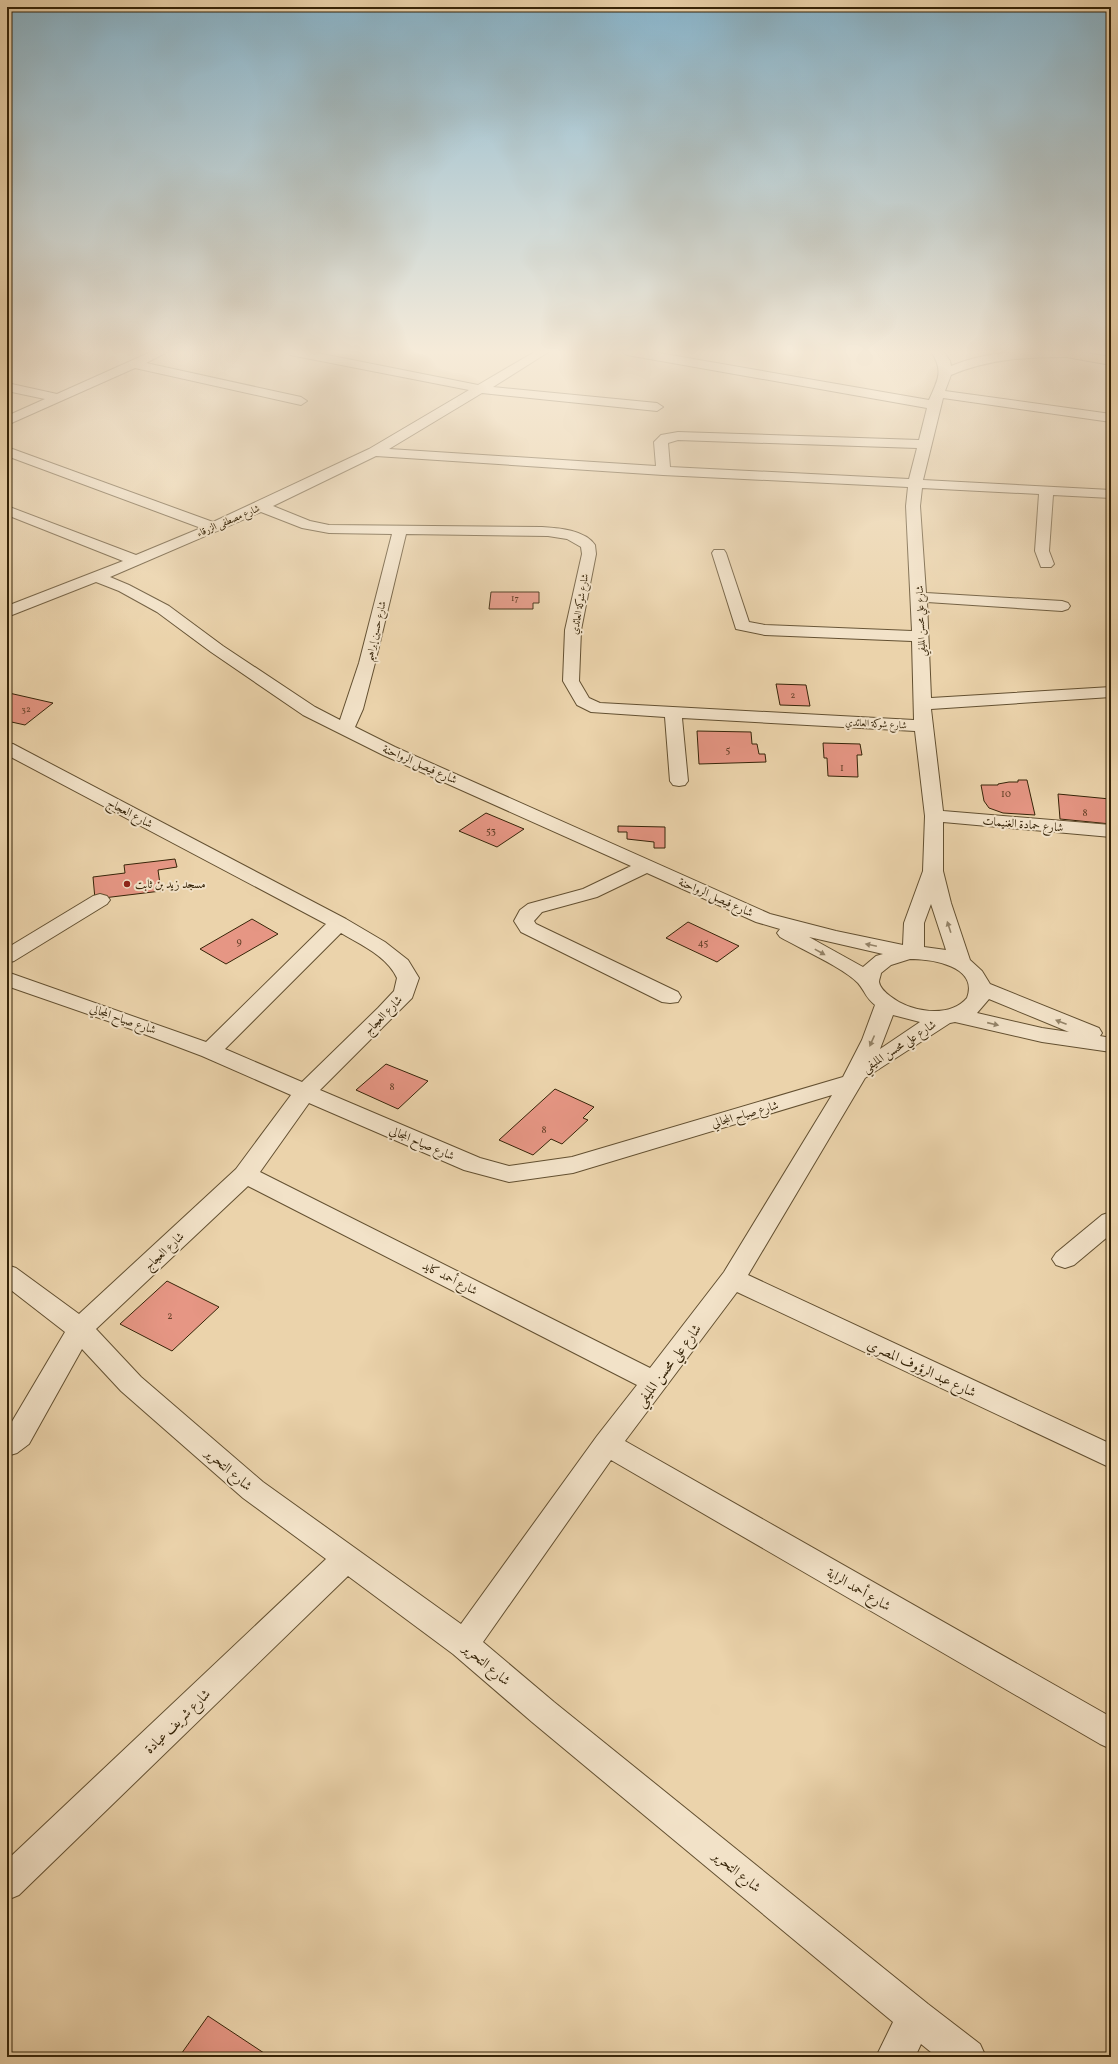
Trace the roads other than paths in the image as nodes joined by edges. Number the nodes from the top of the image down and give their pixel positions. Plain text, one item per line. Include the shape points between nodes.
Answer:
1 (382, 447) edge
2 (661, 447) edge
3 (925, 447) edge
4 (7, 451) edge
5 (374, 452) junction
6 (663, 472) junction
7 (915, 483) junction
8 (1046, 490) junction
9 (1111, 494) edge
10 (261, 507) junction
11 (7, 510) edge
12 (212, 527) junction
13 (400, 530) junction
14 (719, 552) dead end
15 (136, 560) junction
16 (1046, 564) dead end
17 (97, 577) junction
18 (919, 597) junction
19 (1062, 606) dead end
20 (7, 612) edge
21 (920, 636) junction
22 (1111, 692) edge
23 (922, 704) junction
24 (673, 712) junction
25 (923, 726) junction
26 (345, 729) junction
27 (7, 748) edge
28 (679, 781) dead end
29 (934, 816) junction
30 (1111, 832) edge
31 (646, 865) junction
32 (933, 871) junction
33 (100, 900) dead end
34 (763, 918) junction
35 (339, 923) junction
36 (911, 953) junction
37 (7, 957) edge
38 (961, 964) junction
39 (7, 978) edge
40 (869, 981) junction
41 (980, 988) junction
42 (670, 997) dead end
43 (886, 1005) junction
44 (949, 1016) junction
45 (1111, 1040) edge
46 (1111, 1045) edge
47 (210, 1051) junction
48 (853, 1078) junction
49 (305, 1092) junction
50 (245, 1175) junction
51 (1111, 1221) edge
52 (1065, 1259) dead end
53 (7, 1274) edge
54 (733, 1279) junction
55 (80, 1329) junction
56 (655, 1382) junction
57 (607, 1444) junction
58 (7, 1445) edge
59 (1111, 1457) edge
60 (347, 1558) junction
61 (464, 1644) junction
62 (1111, 1734) edge
63 (7, 1884) edge
64 (915, 2018) junction
65 (895, 2057) edge
66 (967, 2057) edge

1 - 5 street, شارع مصطفى الزرقاء
2 - 6 street
3 - 7 street, شارع علي محسن المليفي
4 - 12 street
5 - 6 street
5 - 10 street, شارع مصطفى الزرقاء
6 - 7 street
7 - 8 street
7 - 18 street, شارع علي محسن المليفي via 913,506
8 - 9 street
8 - 16 street via 1042,551
10 - 12 street, شارع مصطفى الزرقاء
10 - 13 street, شارع شوكة العائدي via 317,527
11 - 15 street
12 - 15 street, شارع مصطفى الزرقاء
13 - 24 street, شارع شوكة العائدي via 542,531 565,533 581,539 588,545 589,554 573,630 571,681 583,701 597,708
13 - 26 street, شارع حسين إبراهيم via 366,669
14 - 21 street via 742,626 765,630
15 - 17 street, شارع مصطفى الزرقاء
17 - 20 street, شارع مصطفى الزرقاء
17 - 26 street, شارع فيصل الرواحنة via 145,598 273,688 309,711
18 - 19 street
18 - 21 street, شارع علي محسن المليفي
21 - 23 street, شارع علي محسن المليفي
22 - 23 street
23 - 25 street, شارع علي محسن المليفي
24 - 25 street, شارع شوكة العائدي
24 - 28 street
25 - 29 street, شارع علي محسن المليفي
26 - 31 street, شارع فيصل الرواحنة
27 - 35 street, شارع العجاج
29 - 30 street, شارع حمادة الغنيمات
29 - 32 street, شارع علي محسن المليفي
31 - 34 street, شارع فيصل الرواحنة
31 - 42 street via 590,893 535,908 527,914 524,921 528,928
32 - 36 street, شارع علي محسن المليفي via 914,924
38 -> 32 street, شارع علي محسن المليفي
33 - 37 street
36 -> 34 street, شارع فيصل الرواحنة via 834,937
34 -> 40 street, شارع فيصل الرواحنة via 848,966
35 - 47 street
35 - 49 street, شارع العجاج via 378,946 401,964 408,978 404,993 386,1014
36 - 38 street via 939,955
36 - 40 street via 896,955 880,962 870,973
38 - 41 street via 978,979
39 - 47 street, شارع صياح المجالي
40 - 43 street via 871,990
41 - 44 street via 975,1004 967,1011
45 -> 41 street
43 - 44 street via 912,1016
43 -> 48 street, شارع علي محسن المليفي via 873,1040
44 -> 46 street via 1042,1035
44 - 48 street, شارع علي محسن المليفي
47 - 49 street, شارع صياح المجالي
48 - 49 street, شارع صياح المجالي via 573,1165 509,1174 472,1164
48 - 54 street, شارع علي محسن المليفي
49 - 50 street, شارع العجاج
50 - 55 street, شارع العجاج
50 - 56 street, شارع أحمد كايد
51 - 52 street
53 - 55 street, شارع التحرير
54 - 56 street, شارع علي محسن المليفي
54 - 59 street, شارع عبد الرؤوف المصري
55 - 58 street, شارع العجاج via 19,1436
55 - 60 street, شارع التحرير via 131,1384 253,1490
56 - 57 street, شارع علي محسن المليفي
57 - 61 street, شارع علي محسن المليفي
57 - 62 street, شارع أحمد الراية
60 - 61 street, شارع التحرير
60 - 63 street, شارع شريف عيادة
61 - 64 street, شارع التحرير
64 - 65 street
64 - 66 street, شارع التحرير

